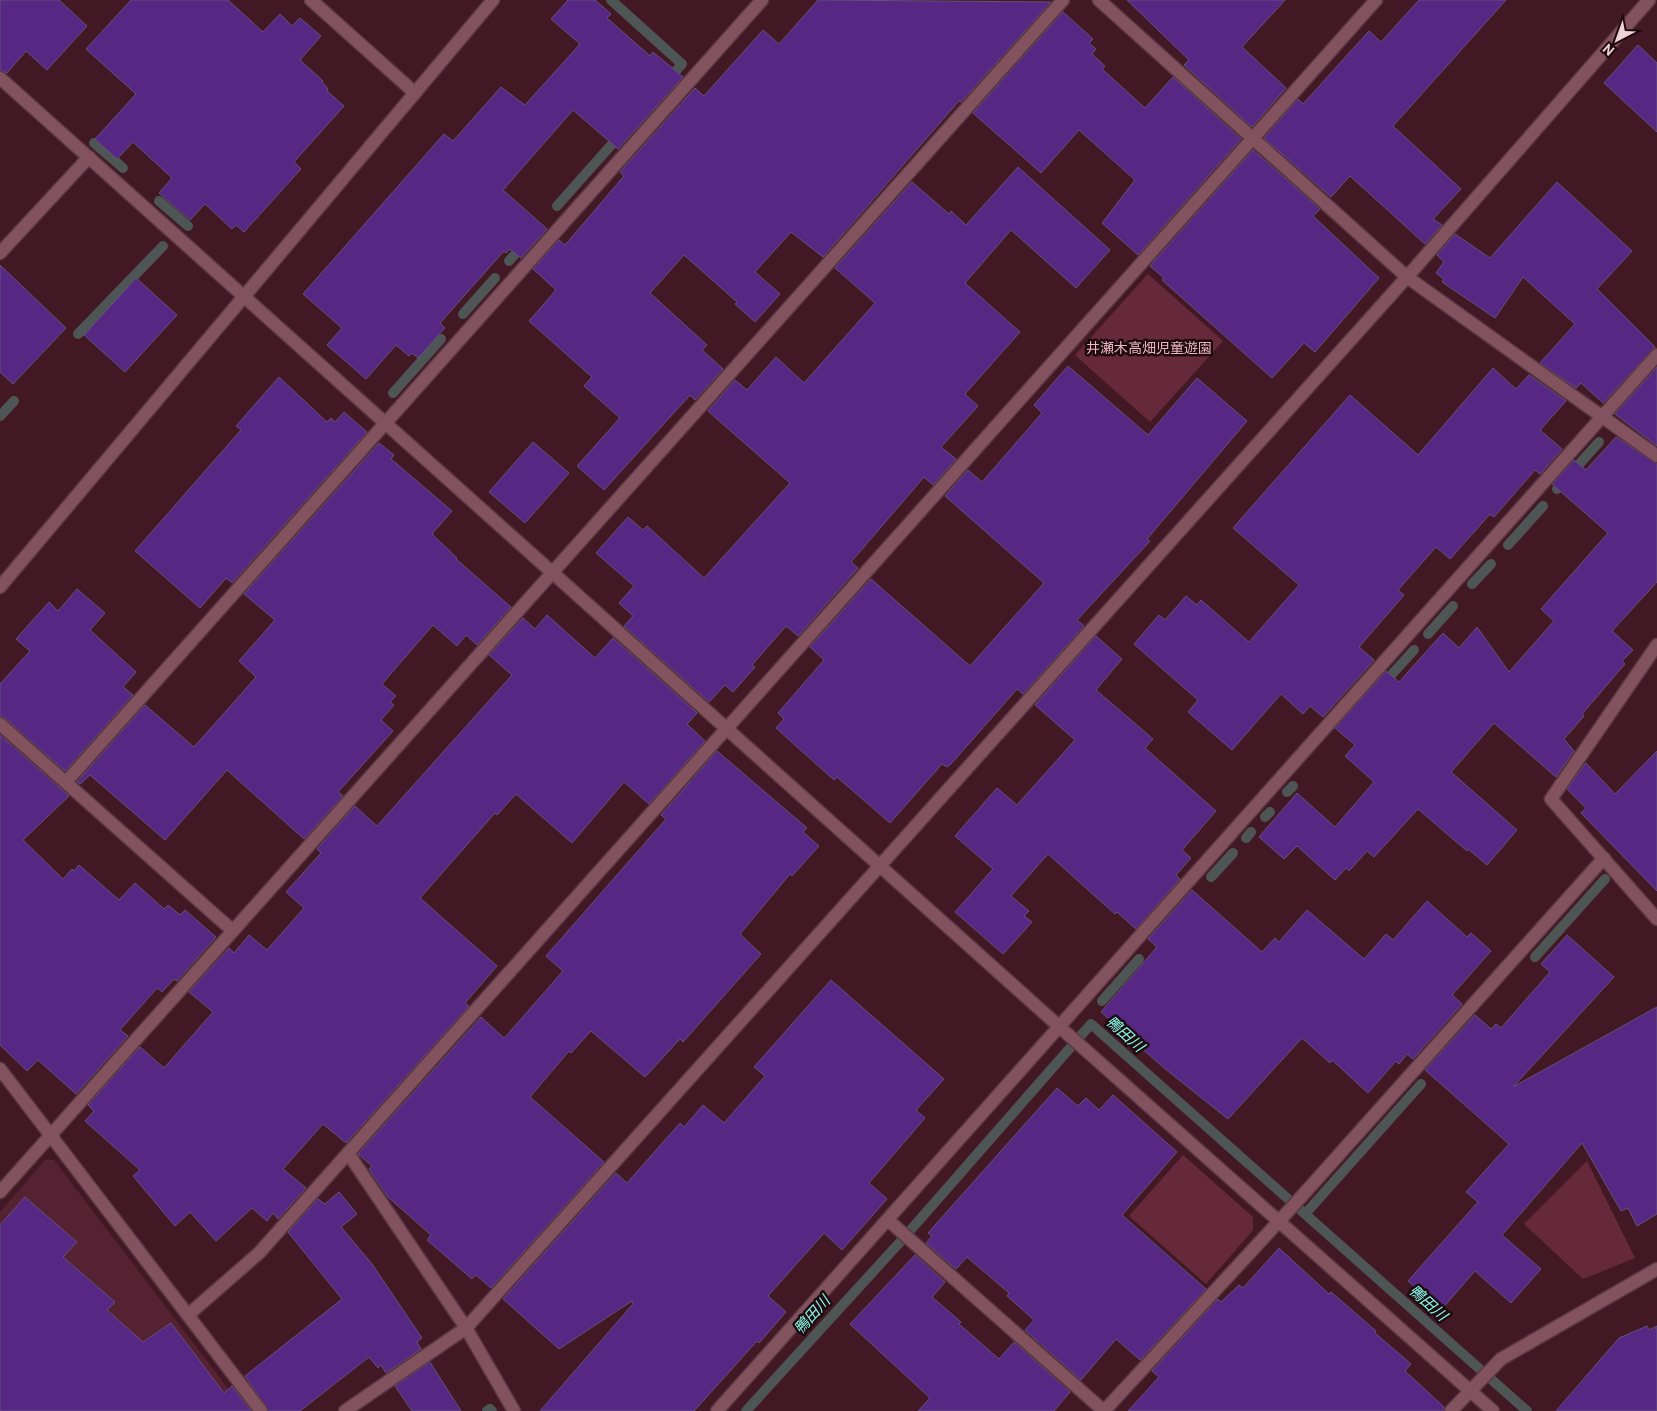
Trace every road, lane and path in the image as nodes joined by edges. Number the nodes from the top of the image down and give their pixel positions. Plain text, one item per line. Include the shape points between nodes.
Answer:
1 (311, 0) edge
2 (493, 0) edge
3 (762, 0) edge
4 (1063, 0) edge
5 (1099, 0) edge
6 (1376, 0) edge
7 (1649, 0) edge
8 (0, 78) edge
9 (415, 93) junction
10 (1253, 138) junction
11 (89, 158) junction
12 (0, 253) edge
13 (1407, 276) junction
14 (243, 296) junction
15 (1657, 355) edge
16 (1602, 416) junction
17 (385, 423) junction
18 (1657, 456) edge
19 (553, 572) junction
20 (0, 586) edge
21 (1657, 645) edge
22 (0, 724) edge
23 (727, 727) junction
24 (66, 782) junction
25 (1604, 858) junction
26 (881, 865) junction
27 (1657, 919) edge
28 (233, 930) junction
29 (1059, 1026) junction
30 (0, 1069) edge
31 (49, 1134) junction
32 (348, 1152) junction
33 (0, 1192) edge
34 (1280, 1220) junction
35 (889, 1221) junction
36 (1657, 1269) edge
37 (188, 1315) junction
38 (466, 1328) junction
39 (1470, 1390) junction
40 (261, 1411) edge
41 (345, 1411) edge
42 (514, 1411) edge
43 (717, 1411) edge
44 (1451, 1411) edge
45 (1493, 1411) edge

1 - 9 street
2 - 9 street
3 - 17 street
4 - 19 street
5 - 10 street
6 - 10 street
7 - 13 street
8 - 11 street
9 - 14 street
10 - 13 street
10 - 23 street
11 - 12 street
11 - 14 street
13 - 16 street
13 - 26 street
14 - 17 street
14 - 20 street
15 - 16 street
16 - 18 street
16 - 29 street
17 - 19 street
17 - 24 street
19 - 23 street
19 - 28 street
21 - 25 street via 1551,799
22 - 24 street
23 - 26 street
23 - 32 street
24 - 28 street
25 - 27 street
25 - 34 street
26 - 29 street
26 - 38 street
28 - 31 street
29 - 34 street
29 - 35 street
30 - 31 street
31 - 33 street
31 - 37 street
32 - 37 street via 259,1253
32 - 38 street
34 - 35 street via 1104,1411
34 - 39 street
35 - 43 street
36 - 39 street via 1501,1360
37 - 40 street
38 - 41 street
38 - 42 street
39 - 44 street
39 - 45 street

